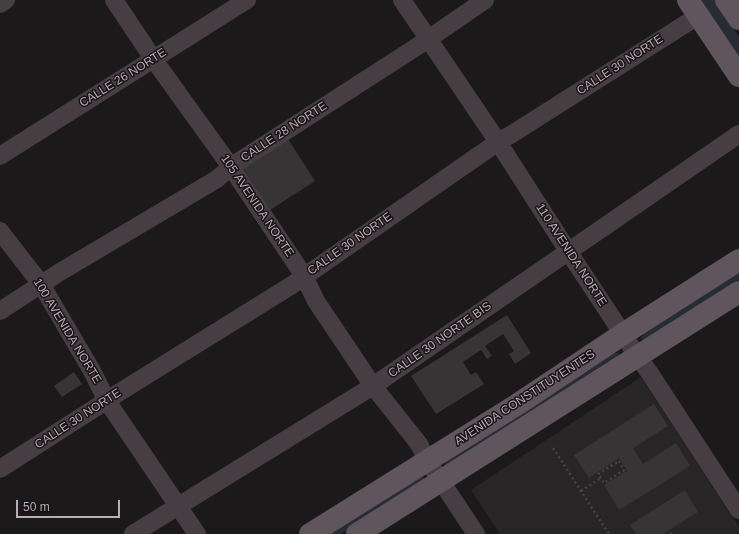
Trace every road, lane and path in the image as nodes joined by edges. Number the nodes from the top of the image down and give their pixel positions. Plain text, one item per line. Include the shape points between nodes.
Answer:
1 (6, 0) edge
2 (114, 0) edge
3 (246, 0) edge
4 (402, 0) edge
5 (485, 0) edge
6 (726, 0) edge
7 (0, 4) edge
8 (693, 8) edge
9 (739, 19) edge
10 (428, 39) junction
11 (154, 60) junction
12 (739, 76) edge
13 (739, 134) edge
14 (498, 142) junction
15 (0, 156) edge
16 (231, 167) junction
17 (0, 231) edge
18 (568, 251) junction
19 (739, 260) edge
20 (304, 276) junction
21 (42, 284) junction
22 (739, 292) edge
23 (0, 311) edge
24 (623, 334) junction
25 (638, 357) junction
26 (373, 386) junction
27 (107, 400) junction
28 (553, 448) dead end
29 (427, 460) junction
30 (0, 469) edge
31 (601, 478) junction
32 (441, 481) junction
33 (581, 492) junction
34 (178, 505) junction
35 (739, 510) edge
36 (674, 531) dead end
37 (133, 534) edge
38 (197, 534) edge
39 (310, 534) edge
40 (357, 534) edge
41 (476, 534) edge
42 (609, 534) edge
43 (670, 534) edge

1 - 7 street
2 - 11 street, 105 AVENIDA NORTE
3 - 11 street, CALLE 26 NORTE
4 - 10 street, 110 AVENIDA NORTE
5 - 10 street, CALLE 28 NORTE
6 - 9 main road
8 - 12 main road
8 - 14 street, CALLE 30 NORTE
10 - 14 street, 110 AVENIDA NORTE
10 - 16 street, CALLE 28 NORTE
11 - 15 street, CALLE 26 NORTE
11 - 16 street, 105 AVENIDA NORTE
13 - 18 street, CALLE 30 NORTE BIS
14 - 18 street, 110 AVENIDA NORTE
14 - 20 street, CALLE 30 NORTE
16 - 20 street, 105 AVENIDA NORTE
16 - 21 street, CALLE 28 NORTE via 217,179
17 - 21 street, 100 AVENIDA NORTE
18 - 24 street, 110 AVENIDA NORTE
18 - 26 street, CALLE 30 NORTE BIS
19 - 24 main road, AVENIDA CONSTITUYENTES
20 - 26 street, 105 AVENIDA NORTE via 316,301
20 - 27 street, CALLE 30 NORTE
21 - 23 street, CALLE 28 NORTE
21 - 27 street, 100 AVENIDA NORTE
22 - 25 main road, AVENIDA CONSTITUYENTES
24 - 25 street, 110 AVENIDA NORTE
24 - 29 main road, AVENIDA CONSTITUYENTES via 518,404
25 - 32 main road, AVENIDA CONSTITUYENTES
25 - 35 street, 110 AVENIDA NORTE
26 - 29 street, 105 AVENIDA NORTE via 419,444
26 - 34 street, CALLE 30 NORTE BIS
27 - 30 street, CALLE 30 NORTE
27 - 34 street, 100 AVENIDA NORTE
28 - 33 path
29 - 32 street, 105 AVENIDA NORTE
29 - 39 main road, AVENIDA CONSTITUYENTES
31 - 31 path via 598,474 618,461 624,470 604,483
31 - 33 path
32 - 40 main road, AVENIDA CONSTITUYENTES
32 - 41 street, 105 AVENIDA NORTE
33 - 42 path
34 - 37 street, CALLE 30 NORTE BIS
34 - 38 street, 100 AVENIDA NORTE
36 - 43 path

